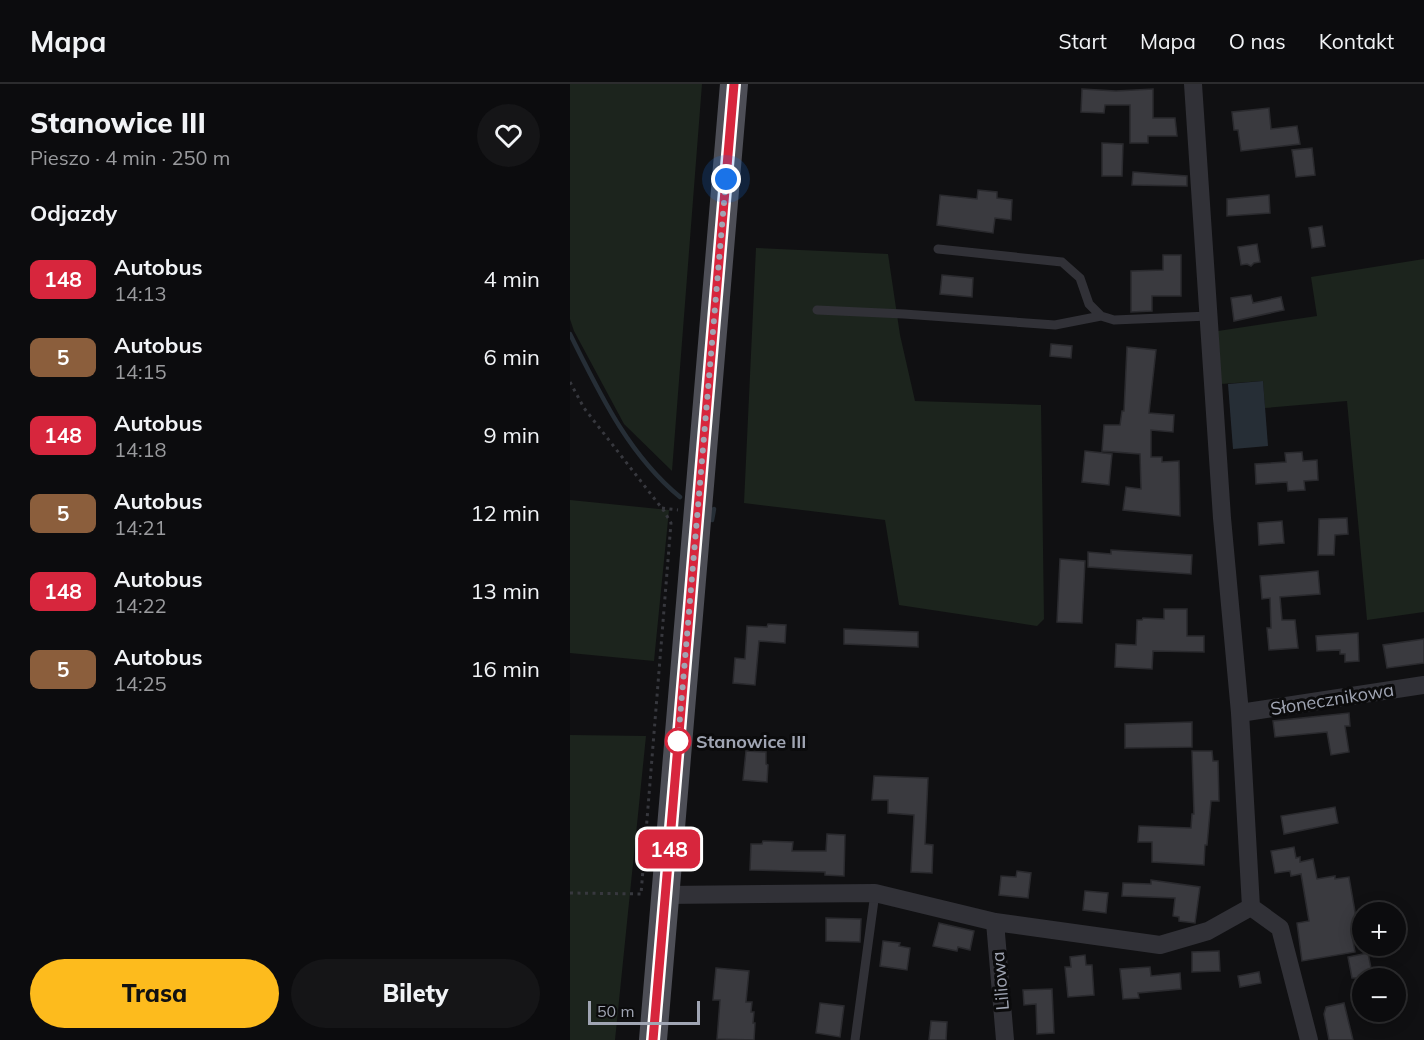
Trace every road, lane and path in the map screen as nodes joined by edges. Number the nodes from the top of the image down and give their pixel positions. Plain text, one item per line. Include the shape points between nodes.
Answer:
1 (734, 84) edge
2 (1193, 84) edge
3 (938, 249) dead end
4 (817, 310) dead end
5 (1101, 316) junction
6 (1209, 316) junction
7 (570, 382) edge
8 (1424, 685) edge
9 (1240, 713) junction
10 (570, 893) edge
11 (875, 893) junction
12 (653, 895) junction
13 (1251, 906) junction
14 (995, 922) junction
15 (653, 1040) edge
16 (855, 1040) edge
17 (1005, 1040) edge
18 (1309, 1040) edge

1 - 12 main road
2 - 6 street
3 - 5 lane via 1062,262 1080,278 1089,304
4 - 5 lane via 1055,325
5 - 6 lane via 1114,320
6 - 9 street
7 - 12 path via 671,523
8 - 9 street, Słonecznikowa
9 - 13 street
10 - 12 path
11 - 12 street
11 - 14 street
11 - 16 lane
12 - 15 main road
13 - 14 street via 1208,931 1160,945
13 - 18 street via 1280,928
14 - 17 street, Liliowa

